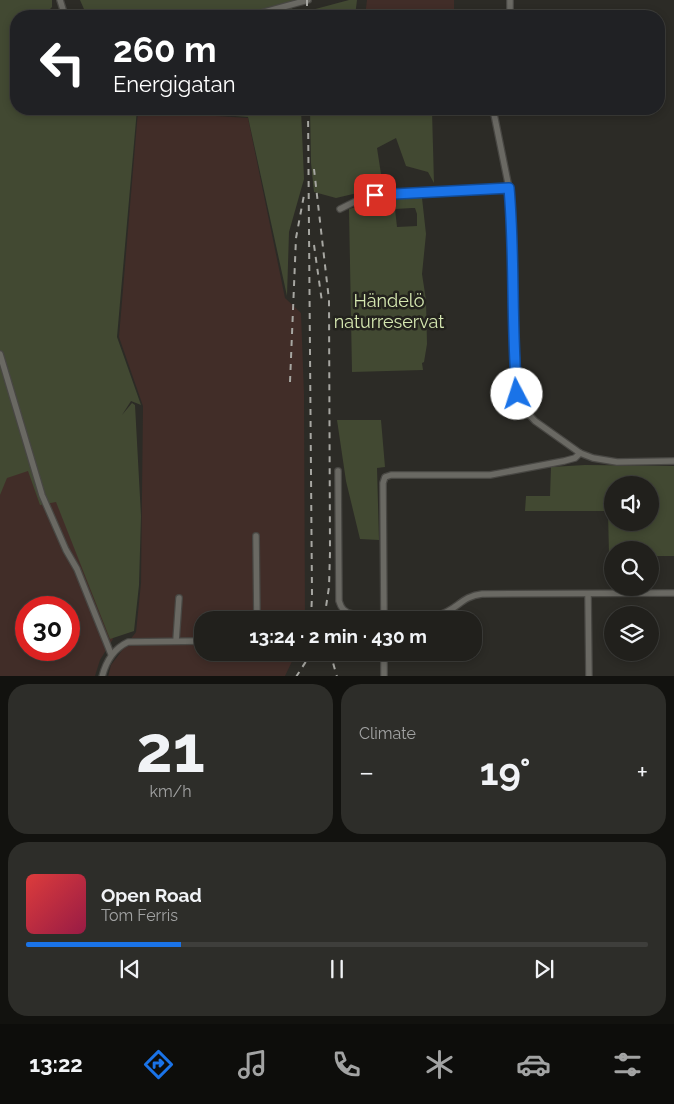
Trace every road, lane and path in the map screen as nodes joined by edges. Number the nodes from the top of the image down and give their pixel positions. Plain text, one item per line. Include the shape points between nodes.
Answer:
1 (308, 0) edge
2 (272, 10) edge
3 (494, 115) edge
4 (509, 188) junction
5 (340, 209) dead end
6 (0, 354) edge
7 (580, 453) junction
8 (674, 461) edge
9 (338, 471) dead end
10 (256, 536) dead end
11 (674, 593) edge
12 (588, 594) junction
13 (179, 598) dead end
14 (257, 611) edge
15 (345, 611) edge
16 (384, 611) edge
17 (449, 611) edge
18 (194, 641) edge
19 (176, 642) junction
20 (112, 654) junction
21 (384, 661) edge
22 (102, 676) edge
23 (384, 676) edge
24 (590, 676) edge

1 - 2 street
3 - 4 street
4 - 5 street via 375,195
4 - 7 street via 513,226 517,394 524,409 536,421
6 - 20 street via 42,495
7 - 8 street via 605,461
7 - 16 street via 564,461 490,475 385,478
9 - 15 street via 339,601
10 - 14 street
11 - 12 street
12 - 17 street via 472,595
12 - 24 street
13 - 19 street
18 - 19 street
19 - 20 street via 128,642
20 - 22 street
21 - 23 street

